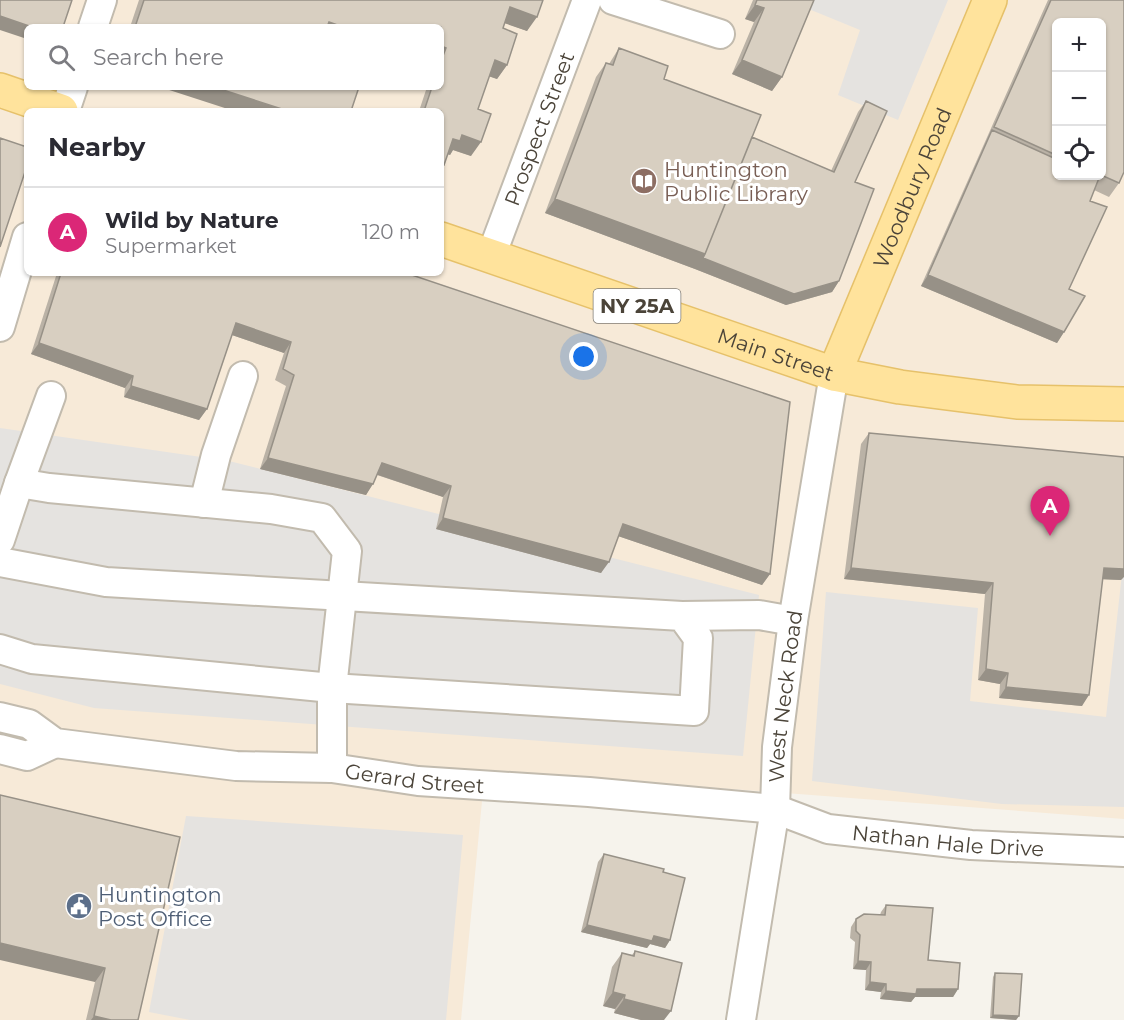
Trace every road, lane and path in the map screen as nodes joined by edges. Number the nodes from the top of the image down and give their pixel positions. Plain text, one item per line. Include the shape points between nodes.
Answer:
1 (102, 0) edge
2 (587, 0) edge
3 (613, 0) edge
4 (990, 0) edge
5 (94, 24) edge
6 (720, 34) dead end
7 (0, 90) edge
8 (72, 90) edge
9 (54, 108) edge
10 (64, 108) edge
11 (444, 240) edge
12 (24, 247) edge
13 (491, 256) junction
14 (0, 327) edge
15 (834, 374) junction
16 (243, 376) dead end
17 (51, 396) dead end
18 (1124, 404) edge
19 (19, 483) junction
20 (204, 503) junction
21 (3, 525) edge
22 (0, 562) edge
23 (342, 598) junction
24 (682, 616) junction
25 (793, 621) junction
26 (0, 649) edge
27 (332, 688) junction
28 (0, 717) edge
29 (55, 743) junction
30 (0, 749) edge
31 (332, 768) junction
32 (775, 809) junction
33 (1124, 852) edge
34 (741, 1020) edge

1 - 5 street
2 - 13 street, Prospect Street
3 - 6 street
4 - 15 main road, Woodbury Road
7 - 9 main road
8 - 10 street
11 - 13 main road, Main Street / NY 25A
12 - 14 street
13 - 15 main road, Main Street / NY 25A
15 - 18 main road, Main Street / NY 25A via 1017,402
15 - 25 street, West Neck Road
16 - 20 street
17 - 19 street
19 - 20 street
19 - 21 street
20 - 23 street via 322,518 347,551
22 - 23 street via 106,582
23 - 24 street
23 - 27 street
24 - 25 street via 759,615
24 - 27 street via 698,638 694,711
25 - 32 street, West Neck Road via 777,747
26 - 27 street via 32,659
27 - 31 street
28 - 29 street, Gerard Street via 29,724
29 - 30 street via 27,756
29 - 31 street, Gerard Street via 236,766
31 - 32 street, Gerard Street via 418,781
32 - 33 street, Nathan Hale Drive via 840,830 971,845
32 - 34 street, West Neck Road

